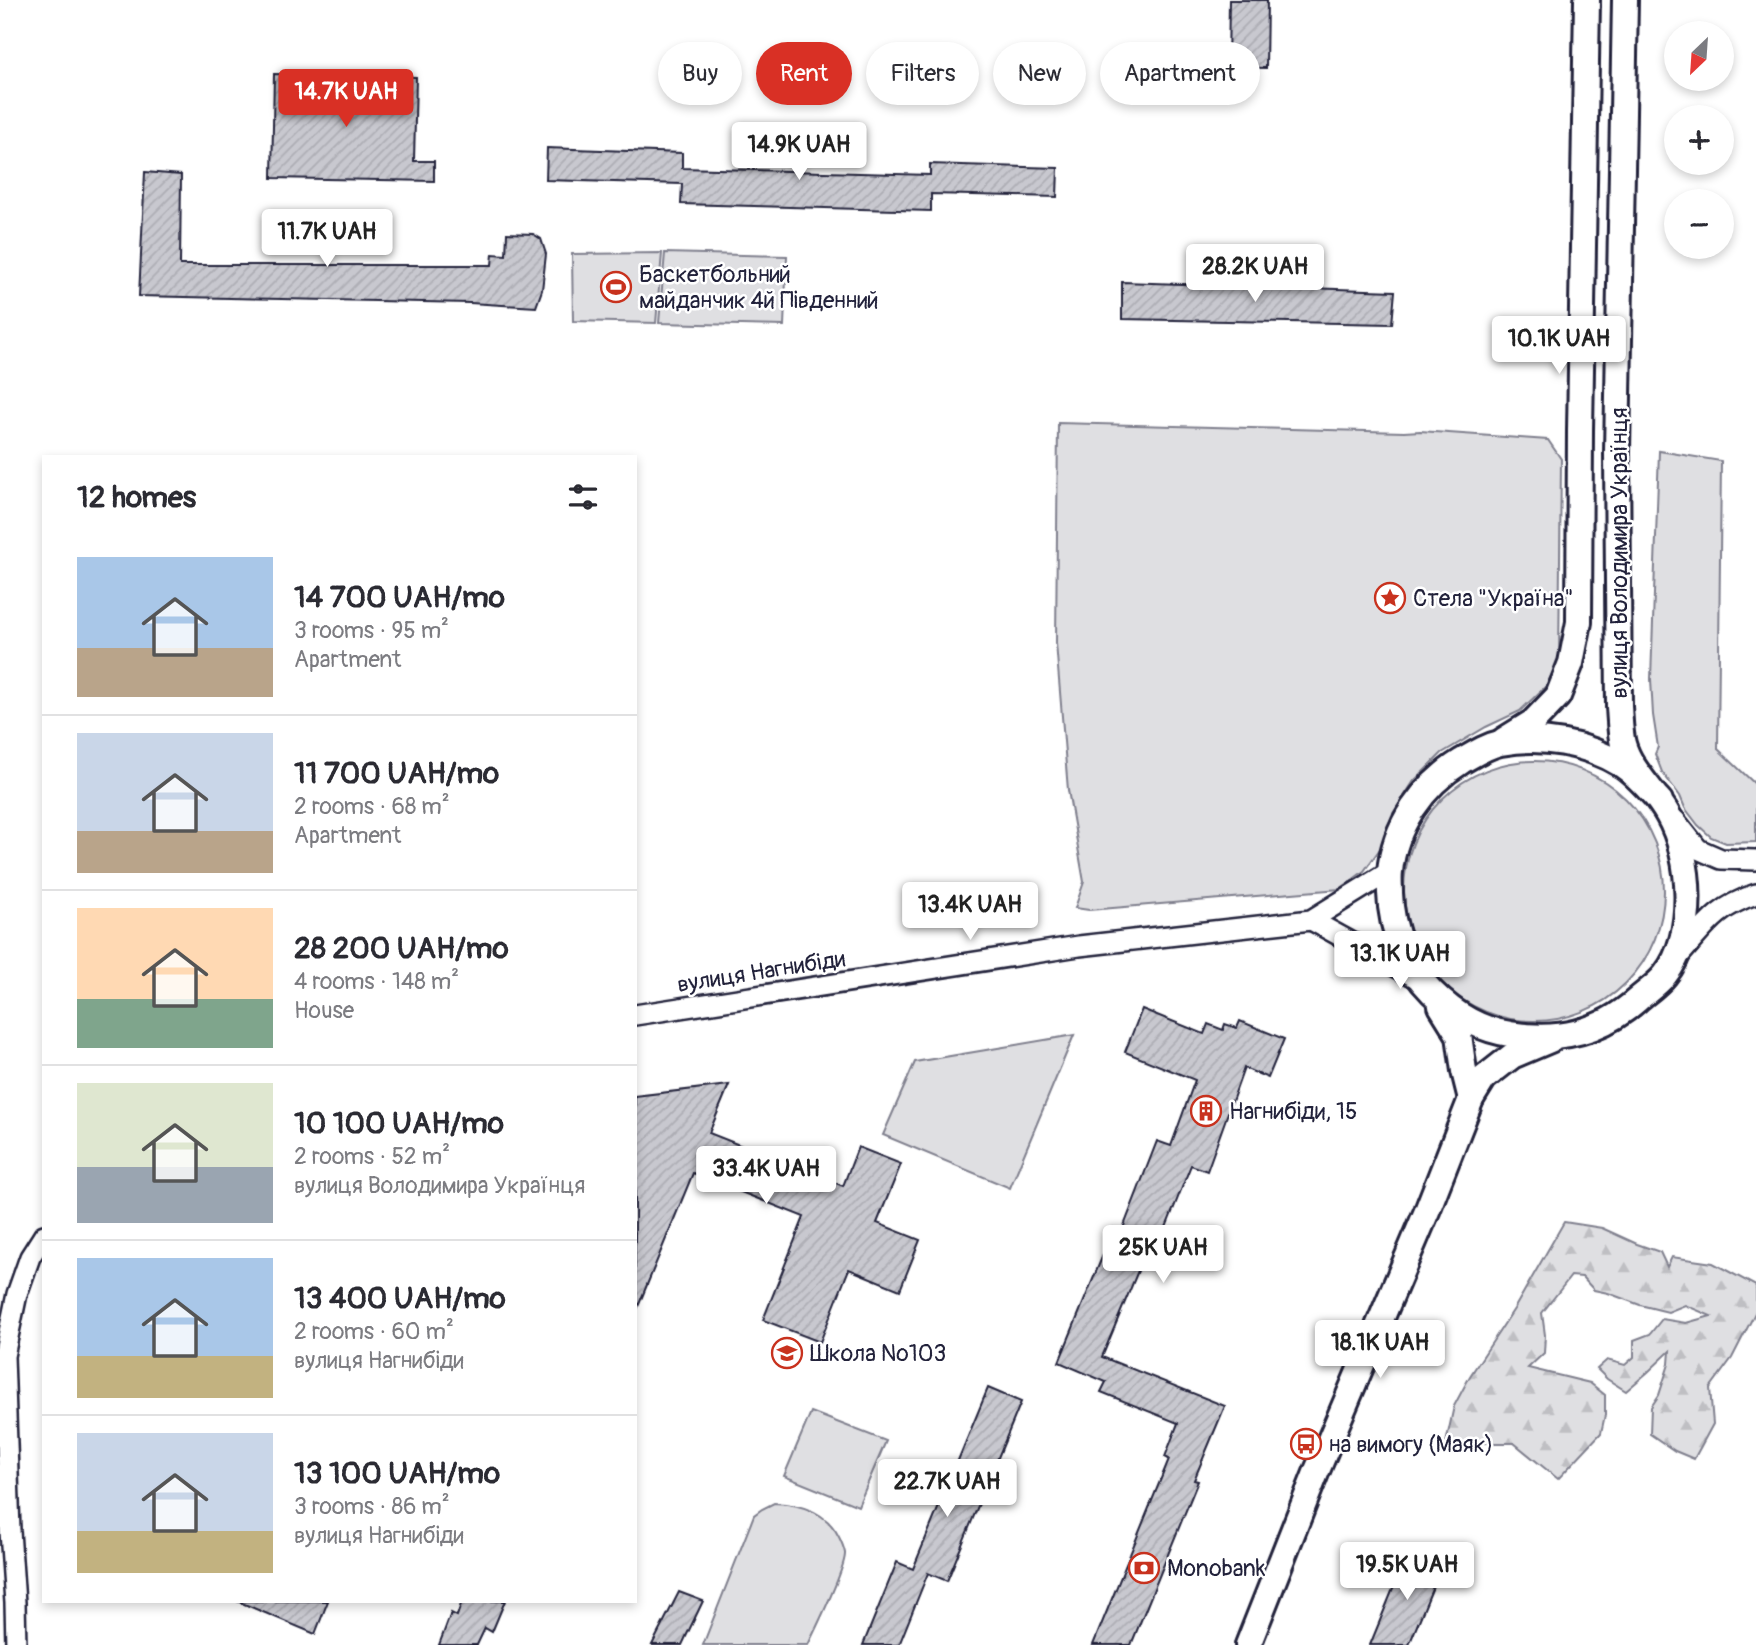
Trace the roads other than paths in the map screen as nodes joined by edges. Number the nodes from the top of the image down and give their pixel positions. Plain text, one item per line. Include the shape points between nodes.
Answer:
1 (1587, 0) edge
2 (1625, 0) edge
3 (1498, 744) junction
4 (1660, 801) junction
5 (1756, 860) edge
6 (1390, 871) junction
7 (1756, 894) edge
8 (1311, 920) junction
9 (1673, 962) junction
10 (1421, 981) junction
11 (637, 1015) edge
12 (1561, 1036) junction
13 (1471, 1099) junction
14 (42, 1238) edge
15 (5, 1532) edge
16 (16, 1645) edge
17 (1248, 1645) edge

1 - 3 street, вулиця Володимира Українця via 1579,622 1558,696 1533,722
2 - 4 street, вулиця Володимира Українця via 1617,443 1619,707 1623,744
3 - 4 street, вулиця Володимира Українця via 1562,742 1600,753 1625,766
3 - 6 street, вулиця Володимира Українця via 1445,772 1418,800 1399,834
4 - 5 street via 1698,849 1721,859
4 - 9 street, вулиця Володимира Українця via 1682,845 1687,875 1685,929
6 - 8 street, вулиця Нагнибіди
6 - 10 street, вулиця Володимира Українця via 1390,910 1401,947
7 - 9 street via 1722,909
8 - 10 street
8 - 11 street, вулиця Нагнибіди via 1079,946
9 - 12 street, вулиця Володимира Українця via 1664,976 1625,1010 1597,1026
10 - 12 street, вулиця Володимира Українця via 1443,1004 1471,1022 1501,1033
10 - 13 street, вулиця Володимира Українця via 1459,1035
12 - 13 street, вулиця Володимира Українця via 1512,1056 1484,1078
13 - 17 street, вулиця Володимира Українця
14 - 15 street via 17,1294 4,1356
15 - 16 street

